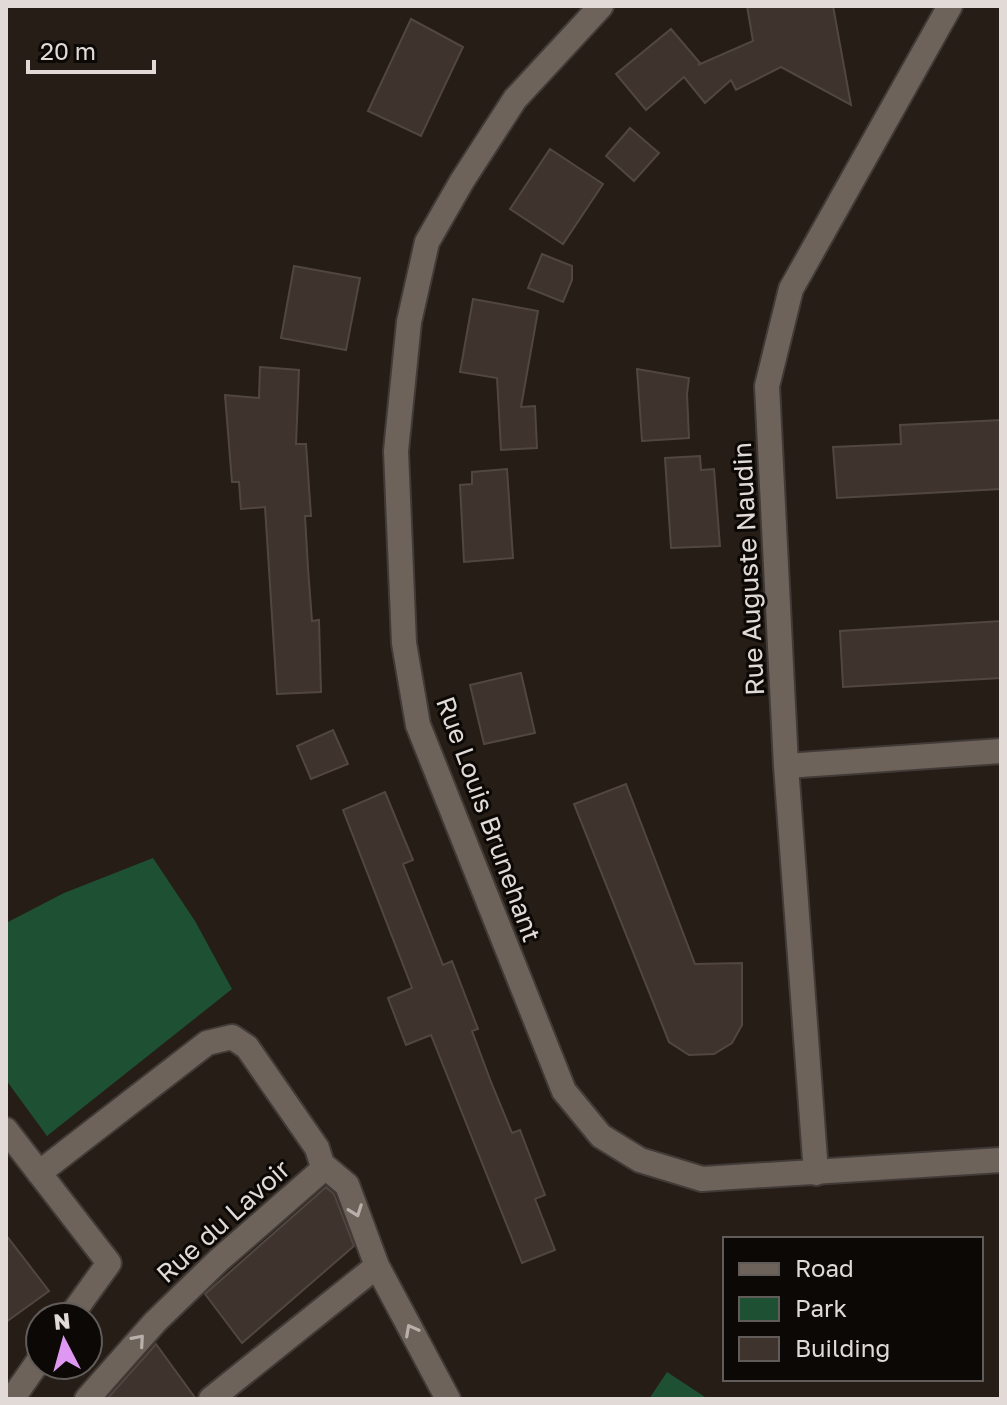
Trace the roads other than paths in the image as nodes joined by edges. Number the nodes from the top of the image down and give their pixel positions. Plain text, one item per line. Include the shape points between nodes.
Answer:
1 (601, 6) edge
2 (950, 6) edge
3 (1001, 751) edge
4 (786, 766) junction
5 (6, 1130) edge
6 (1001, 1160) edge
7 (322, 1167) junction
8 (39, 1173) junction
9 (816, 1173) junction
10 (377, 1266) junction
11 (82, 1301) edge
12 (25, 1381) edge
13 (212, 1398) edge
14 (12, 1399) edge
15 (87, 1399) edge
16 (448, 1399) edge

1 - 9 street, Rue Louis Brunehant via 515,99 427,242 409,322 396,451 404,643 418,725 564,1091 601,1136 640,1160 702,1179
2 - 4 street, Rue Auguste Naudin via 791,289 767,386
3 - 4 street
4 - 9 street, Rue Auguste Naudin
5 - 8 street
6 - 9 street, Rue Louis Brunehant
7 - 8 street, Rue du Lavoir via 317,1148 247,1047 232,1037 207,1043
7 -> 10 street via 347,1185
15 -> 7 street, Rue du Lavoir via 155,1322
8 - 11 street via 109,1263
10 - 13 street
16 -> 10 street
12 - 14 street

